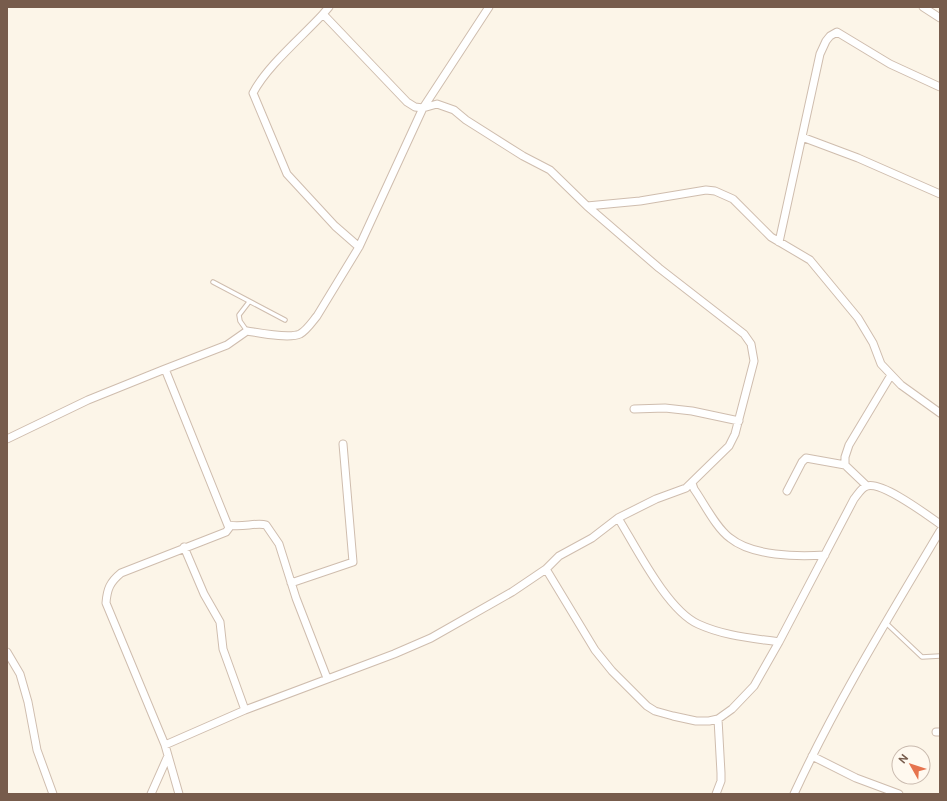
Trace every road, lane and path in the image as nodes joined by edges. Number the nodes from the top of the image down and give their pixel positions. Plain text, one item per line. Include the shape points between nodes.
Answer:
1 (330, 7) edge
2 (489, 7) edge
3 (923, 7) edge
4 (323, 14) junction
5 (940, 18) edge
6 (940, 87) edge
7 (423, 108) junction
8 (802, 137) junction
9 (940, 194) edge
10 (587, 206) junction
11 (779, 242) junction
12 (359, 247) junction
13 (213, 282) dead end
14 (248, 302) junction
15 (285, 320) dead end
16 (245, 333) junction
17 (165, 369) junction
18 (891, 374) junction
19 (634, 409) dead end
20 (940, 413) edge
21 (739, 421) junction
22 (7, 439) edge
23 (342, 444) dead end
24 (845, 465) junction
25 (692, 483) junction
26 (867, 486) junction
27 (787, 491) dead end
28 (618, 518) junction
29 (940, 524) edge
30 (228, 525) junction
31 (940, 531) edge
32 (184, 547) junction
33 (824, 555) junction
34 (546, 569) junction
35 (291, 584) junction
36 (886, 623) junction
37 (779, 642) junction
38 (7, 652) edge
39 (940, 656) edge
40 (327, 678) junction
41 (245, 710) junction
42 (718, 719) junction
43 (165, 745) junction
44 (812, 756) junction
45 (167, 758) junction
46 (53, 794) edge
47 (150, 794) edge
48 (180, 794) edge
49 (716, 794) edge
50 (794, 794) edge
51 (899, 794) edge

1 - 4 street
2 - 7 street
3 - 5 street
4 - 7 street via 395,91 415,107
4 - 12 street via 274,66 253,93 287,174
6 - 8 street via 890,64 837,32 826,41 820,54
7 - 10 street via 437,104 454,110 523,156 550,170
7 - 12 street
8 - 9 street
8 - 11 street
10 - 11 street via 640,201 695,191 715,191 742,206 766,233
10 - 21 street via 659,268 726,318 748,339 754,361
11 - 18 street via 804,256 817,267 858,318 873,343 881,364
12 - 16 street via 317,316 304,331 290,336
13 - 14 lane
14 - 15 lane
14 - 16 lane via 239,315
16 - 17 street via 227,345
17 - 22 street via 88,400
17 - 30 street
18 - 20 street via 901,385
18 - 24 street via 849,445
19 - 21 street via 665,408 692,411
21 - 25 street via 729,446
23 - 35 street via 353,562
24 - 26 street
24 - 27 street via 804,459
25 - 28 street
25 - 33 street via 723,531 738,543 786,556
26 - 29 street via 875,486 908,501
26 - 33 street via 854,499
28 - 34 street via 592,538 559,556
28 - 37 street via 659,584 687,617 728,635
30 - 32 street via 226,532
30 - 35 street via 266,525 278,544
31 - 36 street
32 - 41 street via 204,594 220,622 223,649
32 - 43 street via 121,573 112,580 107,589 106,603
33 - 37 street
34 - 40 street via 512,592 431,638
34 - 42 street via 595,650 647,706 655,711 696,721
35 - 40 street
36 - 39 lane via 922,657
36 - 44 street
37 - 42 street via 754,686 732,709
38 - 46 street via 20,674 37,750
40 - 41 street
41 - 43 street
42 - 49 street via 721,781
43 - 45 street
44 - 50 street
44 - 51 street via 856,778
45 - 47 street
45 - 48 street

